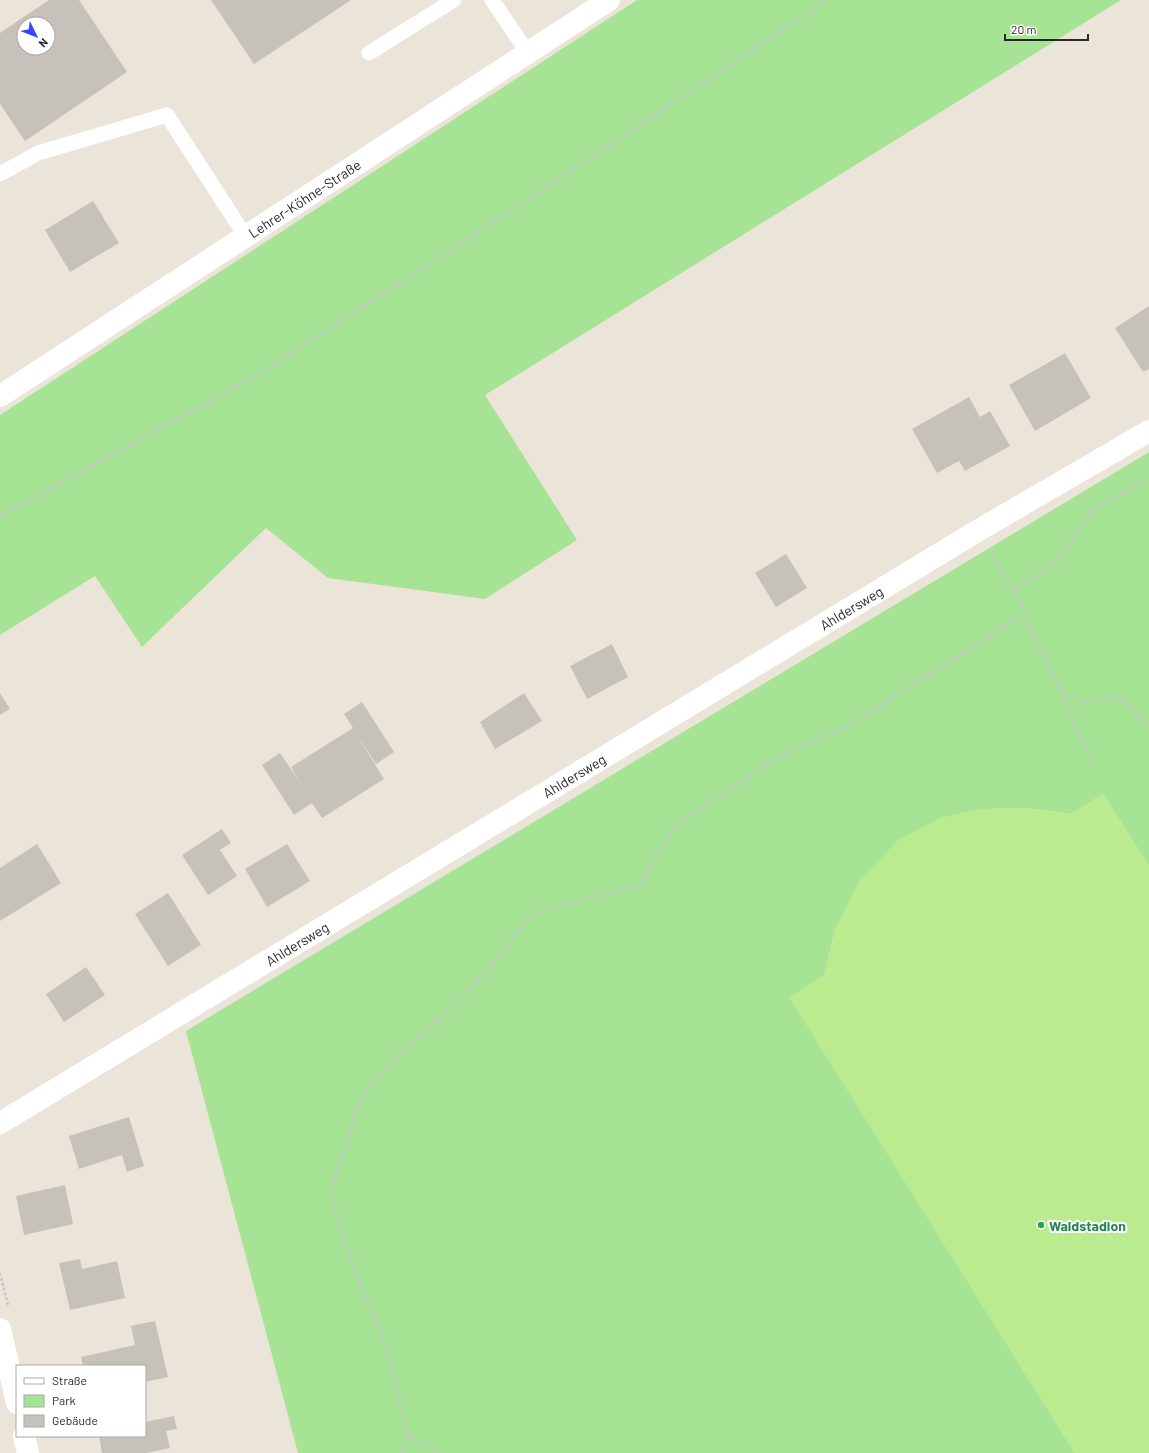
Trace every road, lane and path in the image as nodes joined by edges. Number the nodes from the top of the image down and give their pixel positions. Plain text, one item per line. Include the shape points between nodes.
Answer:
1 (454, 0) edge
2 (492, 0) edge
3 (609, 0) edge
4 (826, 0) edge
5 (369, 53) dead end
6 (528, 53) junction
7 (0, 174) edge
8 (246, 236) junction
9 (0, 396) edge
10 (1149, 431) edge
11 (1149, 478) edge
12 (0, 516) edge
13 (979, 530) junction
14 (1014, 591) junction
15 (1024, 614) junction
16 (1061, 692) junction
17 (1149, 724) edge
18 (1093, 762) dead end
19 (0, 1123) edge
20 (0, 1329) edge
21 (16, 1399) edge
22 (409, 1436) junction
23 (24, 1437) edge
24 (28, 1453) edge
25 (402, 1453) edge
26 (440, 1453) edge

1 - 5 lane
2 - 6 lane
3 - 6 street, Lehrer-Köhne-Straße
4 - 12 path via 544,189 260,374
6 - 8 street, Lehrer-Köhne-Straße
7 - 8 lane via 38,153 167,115
8 - 9 street, Lehrer-Köhne-Straße
10 - 13 street, Ahldersweg
11 - 14 path via 1094,508 1059,559
13 - 14 path
13 - 19 street, Ahldersweg
14 - 15 path
15 - 16 path
15 - 22 path via 852,724 785,753 675,825 640,884 530,915 486,972 445,1014 395,1058 361,1096 330,1194 354,1269 383,1340
16 - 17 path via 1085,702 1120,697
16 - 18 path
20 - 21 street
22 - 25 path
22 - 26 path
23 - 24 street

